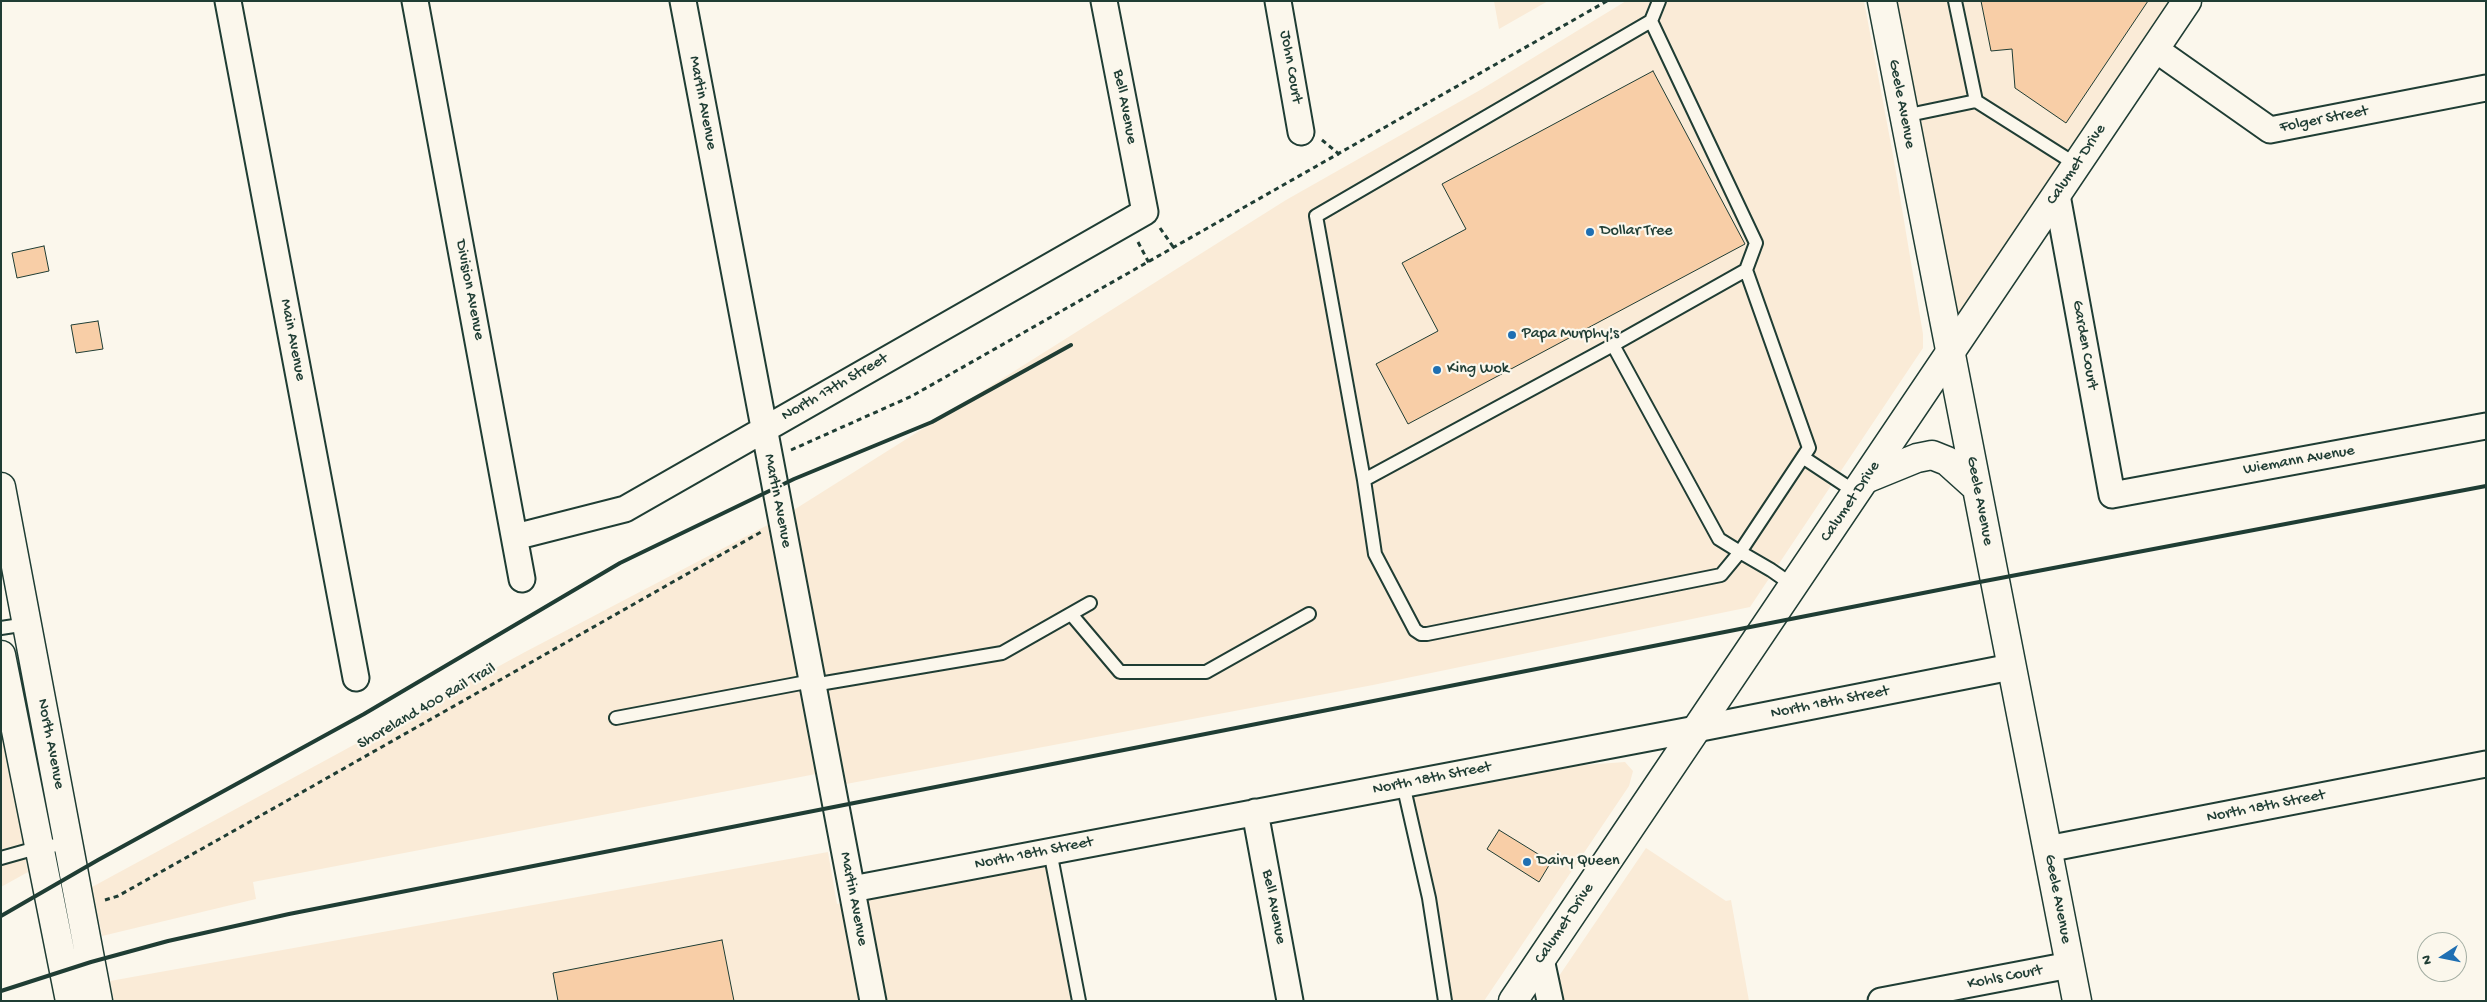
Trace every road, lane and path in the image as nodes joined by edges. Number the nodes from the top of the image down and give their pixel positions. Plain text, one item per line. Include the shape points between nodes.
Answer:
1 (228, 1) edge
2 (415, 1) edge
3 (683, 1) edge
4 (1104, 1) edge
5 (1278, 1) edge
6 (1607, 1) edge
7 (1659, 1) edge
8 (1882, 1) edge
9 (1955, 1) edge
10 (2188, 1) edge
11 (1650, 21) junction
12 (2155, 49) junction
13 (2486, 88) edge
14 (1976, 101) junction
15 (1904, 116) junction
16 (1301, 132) dead end
17 (2077, 165) junction
18 (2057, 195) junction
19 (1145, 212) joint
20 (1746, 270) junction
21 (1613, 345) junction
22 (1949, 354) junction
23 (2486, 426) edge
24 (764, 430) junction
25 (788, 451) dead end
26 (1804, 458) junction
27 (1364, 480) junction
28 (1862, 485) junction
29 (1, 487) edge
30 (1977, 488) junction
31 (2112, 495) joint
32 (759, 533) dead end
33 (515, 537) junction
34 (1740, 552) junction
35 (522, 579) dead end
36 (1794, 586) junction
37 (1090, 603) dead end
38 (1071, 614) junction
39 (1309, 614) dead end
40 (28, 624) junction
41 (1, 628) edge
42 (1, 655) edge
43 (2012, 667) junction
44 (356, 678) dead end
45 (812, 683) junction
46 (616, 718) dead end
47 (1696, 729) junction
48 (2486, 764) edge
49 (1403, 784) junction
50 (1255, 812) junction
51 (68, 844) junction
52 (40, 847) junction
53 (2047, 850) junction
54 (1050, 851) junction
55 (1, 858) edge
56 (852, 888) junction
57 (106, 900) dead end
58 (1541, 958) junction
59 (2070, 965) junction
60 (70, 1001) edge
61 (98, 1001) edge
62 (873, 1001) edge
63 (1079, 1001) edge
64 (1290, 1001) edge
65 (1445, 1001) edge
66 (1513, 1001) edge
67 (1550, 1001) edge
68 (1881, 1001) edge
69 (2077, 1001) edge

1 - 44 street, Main Avenue
2 - 33 street, Division Avenue
3 - 24 street, Martin Avenue
4 - 19 street, Bell Avenue
5 - 16 street, John Court
6 - 25 path via 912,396
7 - 11 lane
8 - 15 main road, Geele Avenue
9 - 14 lane
10 - 12 main road, Calumet Drive
11 - 20 lane via 1756,243
11 - 27 lane via 1316,216
12 - 13 street, Folger Street via 2270,130
12 - 17 main road, Calumet Drive
14 - 15 lane
14 - 17 lane
15 - 22 main road, Geele Avenue
17 - 18 main road, Calumet Drive
18 - 22 main road, Calumet Drive
18 - 31 street, Garden Court
19 - 24 street, North 17th Street
20 - 21 lane
20 - 26 lane via 1808,445
21 - 27 lane
21 - 34 lane via 1719,539
22 - 28 main road, Calumet Drive
22 - 30 main road, Geele Avenue
23 - 31 street, Wiemann Avenue
24 - 33 street, North 17th Street via 625,509
24 - 45 street, Martin Avenue
26 - 28 lane
26 - 34 lane
27 - 34 lane via 1375,554 1415,630 1421,634 1720,574
28 - 30 main road via 1917,458 1932,455 1947,461
28 - 36 main road, Calumet Drive
29 - 40 main road, North Avenue
30 - 43 main road, Geele Avenue
32 - 57 path, Shoreland 400 Rail Trail via 238,829
33 - 35 street, Division Avenue
34 - 36 lane
36 - 47 main road, Calumet Drive
37 - 38 lane
38 - 39 lane via 1120,672 1206,672
38 - 45 lane via 1002,653
40 - 41 lane
40 - 51 main road, North Avenue
42 - 52 main road, North Avenue
43 - 47 street, North 18th Street
43 - 53 main road, Geele Avenue
45 - 46 lane
45 - 56 street, Martin Avenue
47 - 49 street, North 18th Street
47 - 58 main road, Calumet Drive
48 - 53 street, North 18th Street
49 - 50 street, North 18th Street
49 - 65 lane via 1429,898
50 - 54 street, North 18th Street
50 - 64 street, Bell Avenue
51 - 52 lane
51 - 61 main road, North Avenue
52 - 55 lane
52 - 60 main road, North Avenue
53 - 59 main road, Geele Avenue
54 - 56 street, North 18th Street
54 - 63 lane
56 - 62 street, Martin Avenue
58 - 66 main road, Calumet Drive
58 - 67 street
59 - 68 street, Kohls Court
59 - 69 main road, Geele Avenue

